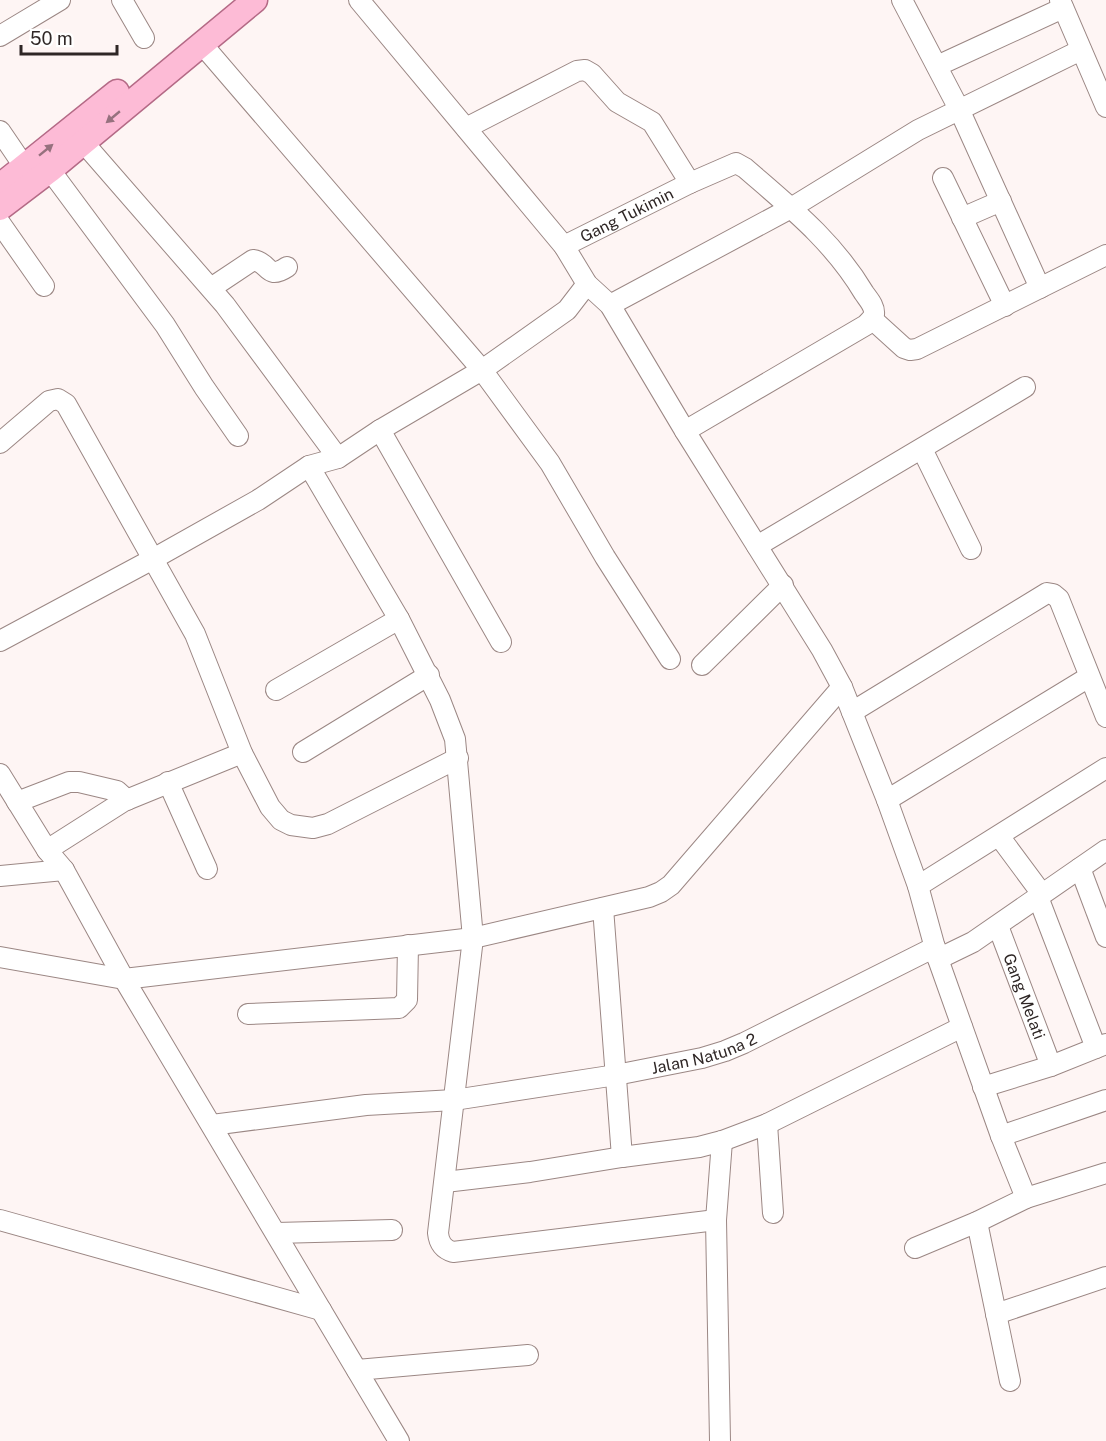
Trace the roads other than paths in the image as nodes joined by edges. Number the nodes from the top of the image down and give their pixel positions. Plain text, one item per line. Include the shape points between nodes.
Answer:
1 (122, 0) edge
2 (359, 0) edge
3 (902, 0) edge
4 (247, 1) edge
5 (53, 2) edge
6 (1062, 4) edge
7 (0, 36) edge
8 (144, 38) dead end
9 (201, 43) junction
10 (1081, 50) junction
11 (937, 66) junction
12 (1106, 107) edge
13 (959, 109) junction
14 (466, 128) junction
15 (0, 131) edge
16 (83, 142) junction
17 (36, 173) junction
18 (943, 178) dead end
19 (690, 183) junction
20 (0, 186) edge
21 (1001, 201) junction
22 (0, 208) edge
23 (791, 208) junction
24 (962, 218) junction
25 (0, 223) edge
26 (564, 246) junction
27 (1106, 255) edge
28 (287, 267) dead end
29 (587, 284) junction
30 (44, 286) dead end
31 (210, 288) junction
32 (1040, 288) junction
33 (609, 305) junction
34 (1005, 306) junction
35 (872, 319) junction
36 (482, 370) junction
37 (1025, 387) dead end
38 (380, 430) junction
39 (685, 431) junction
40 (238, 436) dead end
41 (0, 443) edge
42 (922, 449) junction
43 (338, 458) junction
44 (309, 466) junction
45 (757, 546) junction
46 (971, 549) dead end
47 (153, 559) junction
48 (783, 585) junction
49 (399, 619) junction
50 (0, 640) edge
51 (501, 642) dead end
52 (670, 659) dead end
53 (702, 665) dead end
54 (429, 675) junction
55 (1089, 677) junction
56 (842, 687) junction
57 (276, 690) dead end
58 (852, 712) junction
59 (1106, 717) edge
60 (303, 752) dead end
61 (242, 753) junction
62 (458, 758) junction
63 (1106, 768) edge
64 (0, 774) edge
65 (168, 782) junction
66 (127, 800) junction
67 (887, 800) junction
68 (17, 802) junction
69 (999, 836) junction
70 (47, 850) junction
71 (1106, 850) edge
72 (1080, 868) junction
73 (207, 869) dead end
74 (64, 870) junction
75 (0, 876) edge
76 (918, 886) junction
77 (1040, 895) junction
78 (603, 908) junction
79 (998, 926) junction
80 (1106, 937) edge
81 (473, 938) junction
82 (408, 945) junction
83 (936, 953) junction
84 (0, 957) edge
85 (124, 979) junction
86 (248, 1014) dead end
87 (962, 1027) junction
88 (1101, 1046) edge
89 (1051, 1066) junction
90 (616, 1075) junction
91 (983, 1087) junction
92 (453, 1100) junction
93 (1106, 1101) edge
94 (767, 1124) junction
95 (212, 1125) junction
96 (1001, 1136) junction
97 (722, 1141) junction
98 (622, 1157) junction
99 (1106, 1173) edge
100 (445, 1182) junction
101 (1026, 1198) junction
102 (773, 1213) dead end
103 (0, 1220) edge
104 (716, 1220) junction
105 (977, 1222) junction
106 (392, 1230) dead end
107 (276, 1233) junction
108 (915, 1248) dead end
109 (1106, 1277) edge
110 (321, 1310) junction
111 (996, 1314) junction
112 (528, 1355) dead end
113 (357, 1370) junction
114 (1010, 1381) dead end
115 (399, 1441) edge
116 (720, 1441) edge

1 - 8 street
2 - 14 street
3 - 11 street
4 - 9 main road
17 -> 4 main road
5 - 7 street
6 - 10 street
6 - 11 street
9 -> 16 main road
9 - 36 street
10 - 12 street
10 - 13 street
11 - 13 street
13 - 21 street
13 - 23 street via 898,141
14 - 19 street via 585,70 617,102 652,122
14 - 26 street
15 - 17 street
16 - 17 main road
16 - 31 street
17 - 20 main road
17 - 22 main road
17 - 40 street via 165,325
18 - 24 street
19 - 23 street, Gang Tukimin via 736,163
19 - 26 street, Gang Tukimin
21 - 24 street
21 - 32 street
23 - 33 street
23 - 35 street via 849,267 873,307
24 - 34 street
25 - 30 street
26 - 29 street
27 - 32 street
28 - 31 street via 272,273 253,260
29 - 33 street
29 - 36 street via 567,309
31 - 43 street
32 - 34 street
33 - 39 street
34 - 35 street via 913,350 901,346
35 - 39 street
36 - 38 street
36 - 52 street via 549,463
37 - 42 street
38 - 43 street
38 - 51 street
39 - 45 street
41 - 47 street via 49,401 61,399
42 - 45 street
42 - 46 street
43 - 44 street
44 - 47 street via 258,500
44 - 49 street
45 - 48 street
47 - 50 street
47 - 61 street via 195,634
48 - 53 street
48 - 56 street
49 - 54 street
49 - 57 street
54 - 60 street
54 - 62 street via 448,719
55 - 58 street via 1059,599 1047,593
55 - 59 street
55 - 67 street
56 - 58 street
56 - 78 street via 671,885 657,895
58 - 67 street
61 - 62 street via 275,813 291,825 306,828 328,824
61 - 65 street
62 - 81 street
63 - 69 street
64 - 68 street
65 - 66 street
65 - 73 street
66 - 68 street via 117,790 69,782
66 - 70 street
67 - 76 street
68 - 70 street
69 - 76 street
69 - 77 street
70 - 74 street
71 - 72 street, Jalan Natuna 2
72 - 77 street, Jalan Natuna 2
72 - 80 street
74 - 75 street
74 - 85 street
76 - 83 street
77 - 79 street, Jalan Natuna 2
77 - 88 street
78 - 81 street
78 - 90 street
79 - 83 street, Jalan Natuna 2 via 974,942
79 - 89 street, Gang Melati
81 - 82 street
81 - 92 street
82 - 85 street
82 - 86 street via 407,1000 399,1008
83 - 87 street
83 - 90 street, Jalan Natuna 2 via 725,1052
84 - 85 street
85 - 95 street
87 - 91 street
87 - 94 street
88 - 89 street
89 - 91 street
90 - 92 street, Jalan Natuna 2
90 - 98 street
91 - 96 street
92 - 95 street, Jalan Natuna 2 via 366,1105
92 - 100 street
93 - 96 street
94 - 97 street
94 - 102 street
95 - 107 street
96 - 101 street
97 - 98 street
97 - 104 street
98 - 100 street
99 - 101 street
100 - 104 street via 438,1233 441,1244 453,1252
101 - 105 street
103 - 110 street
104 - 116 street
105 - 108 street
105 - 111 street
106 - 107 street
107 - 110 street
109 - 111 street
110 - 113 street
111 - 114 street
112 - 113 street
113 - 115 street

